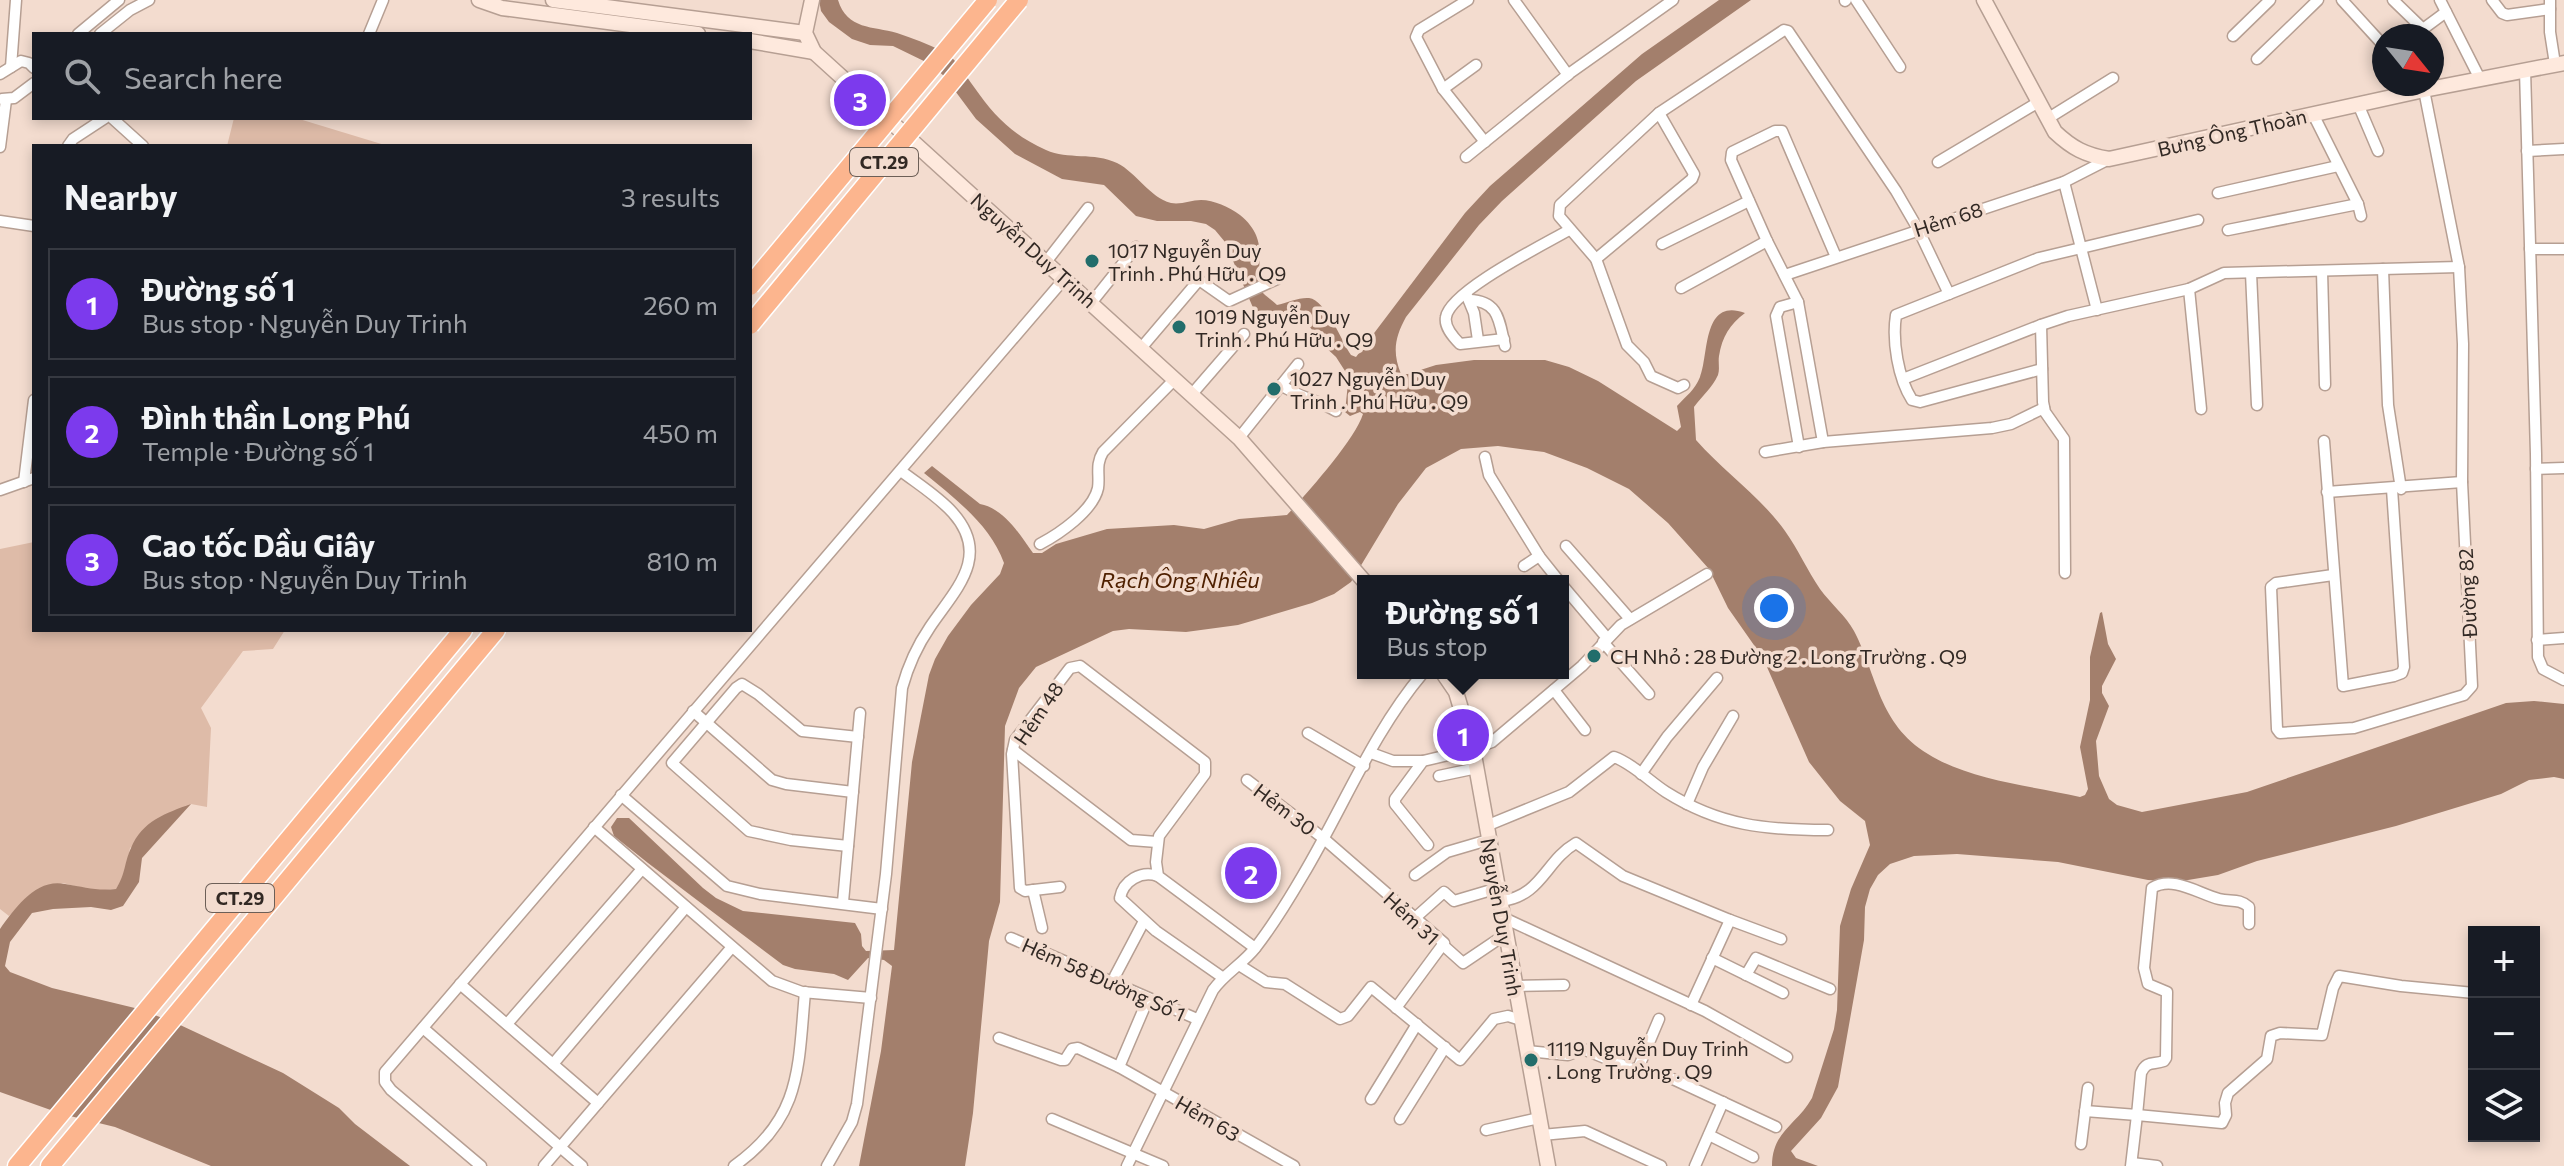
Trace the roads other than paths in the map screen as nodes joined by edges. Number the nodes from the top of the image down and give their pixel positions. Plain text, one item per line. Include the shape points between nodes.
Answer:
1 (16, 0) edge
2 (119, 0) edge
3 (149, 0) edge
4 (383, 0) edge
5 (479, 0) edge
6 (553, 0) edge
7 (812, 0) edge
8 (988, 0) edge
9 (1019, 0) edge
10 (1468, 0) edge
11 (1673, 0) edge
12 (1856, 0) edge
13 (1984, 0) edge
14 (2270, 0) edge
15 (2318, 0) edge
16 (2342, 0) edge
17 (2393, 0) edge
18 (2440, 0) edge
19 (2492, 0) edge
20 (1521, 2) edge
21 (2550, 4) edge
22 (2446, 12) junction
23 (80, 32) edge
24 (102, 32) edge
25 (370, 32) edge
26 (683, 32) edge
27 (805, 33) junction
28 (2372, 33) edge
29 (2233, 36) dead end
30 (752, 41) edge
31 (814, 52) junction
32 (2257, 59) dead end
33 (2559, 64) edge
34 (1476, 65) dead end
35 (11, 67) junction
36 (32, 67) edge
37 (1900, 67) dead end
38 (2525, 70) junction
39 (0, 74) edge
40 (1568, 75) junction
41 (2113, 78) dead end
42 (2480, 79) junction
43 (32, 84) edge
44 (2444, 84) edge
45 (1443, 89) junction
46 (2389, 96) edge
47 (2425, 96) edge
48 (3, 99) edge
49 (2037, 103) junction
50 (2358, 104) junction
51 (1659, 113) junction
52 (2313, 114) junction
53 (2047, 119) junction
54 (102, 120) edge
55 (114, 120) edge
56 (1485, 142) junction
57 (69, 144) edge
58 (141, 144) edge
59 (0, 147) edge
60 (2564, 149) edge
61 (2378, 151) dead end
62 (2527, 151) junction
63 (1466, 157) dead end
64 (2109, 159) junction
65 (1938, 162) dead end
66 (2338, 166) junction
67 (2064, 182) junction
68 (2218, 193) dead end
69 (1749, 201) junction
70 (2358, 204) junction
71 (1088, 208) dead end
72 (2361, 216) dead end
73 (2198, 220) dead end
74 (0, 221) edge
75 (32, 226) edge
76 (1918, 229) junction
77 (1569, 230) junction
78 (2228, 230) dead end
79 (1767, 241) junction
80 (1662, 244) dead end
81 (1136, 247) dead end
82 (2080, 248) junction
83 (2530, 249) junction
84 (2564, 249) edge
85 (1836, 257) junction
86 (1596, 259) junction
87 (1046, 262) junction
88 (2459, 267) junction
89 (2383, 269) junction
90 (2322, 271) junction
91 (2251, 273) junction
92 (1785, 275) junction
93 (1065, 278) junction
94 (1277, 279) dead end
95 (752, 284) edge
96 (1681, 288) dead end
97 (2189, 289) junction
98 (1949, 294) junction
99 (1468, 297) junction
100 (1092, 302) junction
101 (1798, 302) junction
102 (2097, 310) junction
103 (752, 323) edge
104 (2041, 325) junction
105 (1244, 334) dead end
106 (1478, 340) junction
107 (1142, 347) junction
108 (1298, 364) dead end
109 (2042, 369) junction
110 (1175, 379) junction
111 (1903, 379) junction
112 (1281, 385) junction
113 (1684, 385) dead end
114 (2325, 385) dead end
115 (1192, 394) junction
116 (2257, 405) dead end
117 (2044, 408) junction
118 (2201, 409) dead end
119 (1336, 411) dead end
120 (32, 432) edge
121 (1239, 438) junction
122 (2324, 441) dead end
123 (1823, 442) junction
124 (1799, 447) junction
125 (1765, 452) dead end
126 (1485, 457) dead end
127 (2564, 468) edge
128 (2536, 469) junction
129 (901, 471) junction
130 (29, 480) edge
131 (2462, 482) junction
132 (2396, 489) junction
133 (0, 490) edge
134 (2327, 492) junction
135 (1040, 544) dead end
136 (1566, 546) dead end
137 (1539, 556) junction
138 (1524, 566) dead end
139 (2065, 573) dead end
140 (1707, 574) dead end
141 (1359, 575) edge
142 (1554, 575) edge
143 (2333, 575) junction
144 (1569, 594) edge
145 (1630, 619) junction
146 (461, 632) edge
147 (494, 632) edge
148 (2564, 638) edge
149 (1605, 640) junction
150 (2537, 640) junction
151 (1569, 675) edge
152 (1717, 678) dead end
153 (1418, 679) edge
154 (1447, 679) edge
155 (1565, 679) edge
156 (2564, 680) edge
157 (1554, 690) junction
158 (1649, 694) dead end
159 (693, 711) junction
160 (860, 713) dead end
161 (1733, 716) dead end
162 (706, 722) junction
163 (1585, 730) dead end
164 (1308, 733) dead end
165 (858, 737) junction
166 (1473, 749) junction
167 (1013, 750) junction
168 (1371, 753) junction
169 (1423, 761) junction
170 (1364, 766) junction
171 (1477, 768) junction
172 (1641, 774) junction
173 (1439, 776) dead end
174 (1247, 780) dead end
175 (853, 792) junction
176 (621, 795) junction
177 (1687, 804) junction
178 (594, 827) junction
179 (1828, 830) dead end
180 (1487, 833) junction
181 (1323, 838) junction
182 (1157, 842) junction
183 (1428, 845) dead end
184 (848, 846) junction
185 (642, 869) junction
186 (1415, 875) dead end
187 (1158, 876) junction
188 (1060, 887) dead end
189 (1033, 890) junction
190 (1499, 895) junction
191 (843, 902) junction
192 (686, 907) junction
193 (882, 909) junction
194 (1415, 918) junction
195 (1504, 918) junction
196 (1730, 920) junction
197 (1144, 921) junction
198 (2249, 924) dead end
199 (1042, 928) dead end
200 (1506, 934) junction
201 (1011, 938) dead end
202 (1781, 939) dead end
203 (1444, 946) junction
204 (732, 947) junction
205 (1255, 948) junction
206 (1712, 958) junction
207 (1239, 965) junction
208 (1746, 975) junction
209 (1115, 976) dead end
210 (1222, 977) junction
211 (460, 984) junction
212 (1564, 985) dead end
213 (1515, 986) junction
214 (1830, 989) dead end
215 (805, 992) junction
216 (2468, 992) edge
217 (1783, 993) dead end
218 (871, 998) junction
219 (1148, 999) junction
220 (1691, 1005) junction
221 (1396, 1008) junction
222 (1197, 1019) junction
223 (1659, 1019) dead end
224 (1521, 1020) junction
225 (507, 1024) junction
226 (1417, 1024) junction
227 (423, 1028) junction
228 (999, 1038) dead end
229 (1445, 1047) junction
230 (1527, 1051) junction
231 (1787, 1057) dead end
232 (553, 1064) junction
233 (1119, 1067) junction
234 (1673, 1079) dead end
235 (2088, 1088) dead end
236 (1164, 1092) junction
237 (1371, 1099) dead end
238 (1723, 1102) junction
239 (598, 1103) junction
240 (2085, 1111) junction
241 (2137, 1115) junction
242 (1539, 1118) junction
243 (1052, 1119) dead end
244 (1400, 1119) dead end
245 (1776, 1127) dead end
246 (1486, 1130) dead end
247 (1542, 1135) junction
248 (1709, 1135) junction
249 (2081, 1144) dead end
250 (560, 1148) junction
251 (1134, 1153) junction
252 (1753, 1157) dead end
253 (2132, 1165) edge
254 (17, 1166) edge
255 (50, 1166) edge
256 (481, 1166) edge
257 (544, 1166) edge
258 (582, 1166) edge
259 (734, 1166) edge
260 (827, 1166) edge
261 (1127, 1166) edge
262 (1163, 1166) edge
263 (1294, 1166) edge
264 (1548, 1166) edge
265 (1661, 1166) edge
266 (1695, 1166) edge
267 (2157, 1166) edge

1 - 35 street
2 - 23 street
3 - 24 street
4 - 25 street
5 - 26 main road via 502,8
6 - 27 main road
7 - 27 main road
8 - 95 highway, CT.29, bridge
9 - 103 highway, CT.29, bridge
10 - 45 street via 1416,33
11 - 40 street
12 - 37 street
13 - 49 main road, Bưng Ông Thoàn
14 - 29 street
15 - 32 street
16 - 28 street
17 - 22 street via 2423,29
18 - 22 street
19 - 21 street via 2507,15
20 - 40 street
21 - 33 street via 2550,32
22 - 42 street
27 - 31 main road, Nguyễn Duy Trinh
30 - 31 main road
31 - 87 main road, Nguyễn Duy Trinh
33 - 38 main road, Bưng Ông Thoàn
34 - 45 street
35 - 36 street via 25,62
35 - 39 street
38 - 42 main road, Bưng Ông Thoàn
38 - 62 street
40 - 56 street
41 - 53 street
42 - 44 main road, Bưng Ông Thoàn
43 - 48 street via 14,98
45 - 56 street
46 - 50 main road, Bưng Ông Thoàn
47 - 88 street, Đường 82
48 - 59 street
49 - 53 main road, Bưng Ông Thoàn
49 - 65 street
50 - 52 main road, Bưng Ông Thoàn
50 - 61 street
51 - 76 street via 1788,31
51 - 77 street via 1560,205 1559,216
51 - 86 street via 1694,174 1692,179
52 - 64 main road, Bưng Ông Thoàn
52 - 66 street
53 - 64 main road, Bưng Ông Thoàn via 2072,148
54 - 57 street
55 - 58 street
56 - 63 street
60 - 62 street
62 - 83 street
64 - 67 street, Hẻm 68
66 - 68 street
66 - 70 street
67 - 76 street, Hẻm 68
67 - 82 street
69 - 79 street
69 - 80 street
69 - 85 street via 1730,156 1779,129
70 - 72 street
70 - 78 street
71 - 87 street
73 - 82 street
74 - 75 street
76 - 85 street, Hẻm 68
76 - 98 street
77 - 86 street
77 - 99 street via 1496,270
79 - 92 street
79 - 96 street
81 - 100 street
82 - 98 street via 2039,258
82 - 102 street
83 - 84 street
83 - 128 street
85 - 92 street, Hẻm 68
86 - 113 street via 1627,345 1651,376 1678,388
87 - 93 main road, Nguyễn Duy Trinh
88 - 89 street
88 - 131 street, Đường 82
89 - 90 street
89 - 132 street
90 - 91 street
90 - 114 street
91 - 97 street via 2216,275
91 - 116 street
92 - 101 street
93 - 100 main road, Nguyễn Duy Trinh
93 - 129 street
94 - 107 street via 1229,301 1199,280
97 - 102 street
97 - 118 street
98 - 111 street via 1896,315
99 - 106 street
99 - 106 street via 1451,306 1446,324 1460,344
99 - 106 street via 1491,306 1504,343
100 - 107 main road, Nguyễn Duy Trinh
101 - 123 street
101 - 124 street via 1780,307 1776,316
102 - 104 street
104 - 109 street
104 - 111 street
105 - 115 street
107 - 110 main road, Nguyễn Duy Trinh
108 - 112 street
109 - 111 street via 1920,402 1912,400
109 - 117 street
110 - 115 main road, Nguyễn Duy Trinh
110 - 135 street via 1103,452 1097,465 1098,489 1077,519
112 - 119 street
112 - 121 street
115 - 121 main road, Nguyễn Duy Trinh
117 - 123 street via 1992,428
117 - 139 street via 2064,439
120 - 130 street
121 - 141 main road, Nguyễn Duy Trinh
122 - 134 street
123 - 124 street
124 - 125 street
126 - 137 street via 1489,475
127 - 128 street
128 - 150 street
129 - 159 street
129 - 193 street via 955,515 967,538 969,565 920,643 902,688
130 - 133 street
131 - 132 street
131 - 143 street, Đường 82 via 2472,686 2464,695 2354,728 2280,733 2271,587
132 - 134 street
132 - 143 street via 2402,673 2343,686
134 - 143 street
136 - 145 street
137 - 138 street
137 - 142 street
140 - 145 street
144 - 149 street
145 - 149 street
146 - 254 highway, CT.29
147 - 255 highway, CT.29
148 - 150 street
149 - 151 street
149 - 158 street
150 - 156 street via 2540,665
152 - 172 street
153 - 168 street
154 - 166 main road, Nguyễn Duy Trinh
155 - 157 street
157 - 163 street
157 - 166 street via 1492,742
159 - 162 street
159 - 176 street
160 - 165 street
161 - 177 street
162 - 165 street via 742,684 802,731
162 - 175 street via 772,780
162 - 184 street via 672,760 676,768 749,831
164 - 170 street
165 - 175 street
166 - 169 street
166 - 171 main road, Nguyễn Duy Trinh
167 - 182 street via 1131,840
167 - 182 street, Hẻm 48 via 1015,740 1070,668 1080,666 1205,762 1205,774
167 - 189 street, Hẻm 48 via 1019,884 1025,891
168 - 169 street via 1393,761
168 - 170 street
169 - 183 street via 1395,804
170 - 181 street
171 - 173 street
171 - 180 main road, Nguyễn Duy Trinh
172 - 177 street
172 - 180 street via 1614,757 1569,792
174 - 181 street, Hẻm 30
175 - 184 street
176 - 178 street
176 - 191 street via 727,886
177 - 179 street via 1749,827
178 - 185 street
178 - 211 street
180 - 186 street
180 - 190 main road, Nguyễn Duy Trinh
181 - 194 street, Hẻm 31
181 - 205 street
182 - 187 street
184 - 191 street
185 - 192 street
185 - 225 street
187 - 197 street via 1141,874 1125,886 1120,898
187 - 205 street
188 - 189 street
189 - 199 street
190 - 194 street via 1454,901 1444,892
190 - 195 main road, Nguyễn Duy Trinh
190 - 196 street via 1514,899 1526,894 1574,843 1623,876
191 - 193 street
192 - 204 street
192 - 232 street
193 - 218 street
194 - 203 street, Hẻm 31
195 - 200 main road, Nguyễn Duy Trinh
195 - 220 street
196 - 202 street
196 - 206 street
197 - 209 street
197 - 210 street
198 - 241 street via 2249,907 2240,900 2217,899 2190,887 2152,888 2144,968 2148,984 2167,992 2166,1058 2144,1067
200 - 203 street via 1463,963
200 - 213 main road, Nguyễn Duy Trinh
201 - 219 street, Hẻm 58 Đường Số 1
203 - 221 street, Hẻm 31
204 - 215 street via 772,981
204 - 239 street
205 - 207 street
206 - 208 street
206 - 220 street
207 - 210 street
207 - 221 street via 1266,982 1285,984 1340,1019 1371,987
208 - 214 street via 1756,958
208 - 217 street
210 - 222 street
211 - 225 street
211 - 227 street
212 - 213 street
213 - 224 main road, Nguyễn Duy Trinh
215 - 218 street
215 - 259 street via 792,1097 772,1132
216 - 241 street via 2339,976 2325,1032 2271,1036 2267,1059 2228,1093 2222,1123
218 - 260 street via 857,1104
219 - 222 street, Hẻm 58 Đường Số 1
219 - 233 street
220 - 231 street
221 - 226 street
222 - 236 street
223 - 230 street via 1637,1071 1583,1049 1568,1055
224 - 229 street via 1494,1019 1460,1060
224 - 230 main road, Nguyễn Duy Trinh
225 - 232 street
226 - 229 street
226 - 237 street
227 - 250 street
227 - 256 street via 385,1072 385,1082
228 - 233 street, Hẻm 63 via 1061,1060 1078,1048
229 - 244 street
230 - 242 main road, Nguyễn Duy Trinh
232 - 239 street
233 - 236 street, Hẻm 63
234 - 238 street
235 - 240 street
236 - 251 street
236 - 263 street, Hẻm 63
238 - 245 street
238 - 248 street
239 - 250 street
240 - 241 street
240 - 249 street
241 - 253 street
242 - 246 street
242 - 247 main road, Nguyễn Duy Trinh
243 - 251 street
247 - 264 main road, Nguyễn Duy Trinh
247 - 265 street via 1585,1131
248 - 252 street
248 - 266 street
250 - 257 street
250 - 258 street
251 - 261 street
251 - 262 street
253 - 267 street

